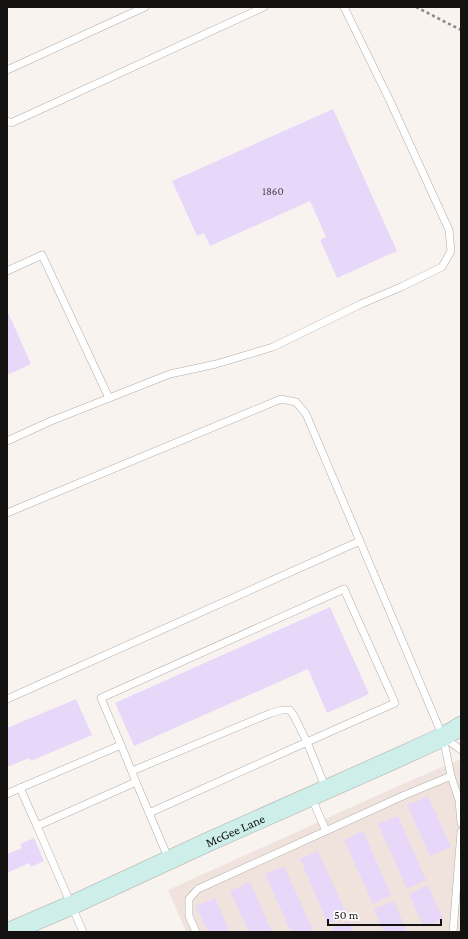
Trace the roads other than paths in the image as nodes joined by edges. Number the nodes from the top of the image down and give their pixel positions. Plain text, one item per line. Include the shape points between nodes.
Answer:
1 (146, 7) edge
2 (264, 7) edge
3 (344, 7) edge
4 (7, 70) edge
5 (8, 123) edge
6 (7, 271) edge
7 (109, 398) junction
8 (7, 441) edge
9 (7, 513) edge
10 (360, 541) junction
11 (7, 699) edge
12 (461, 726) edge
13 (443, 737) junction
14 (307, 742) junction
15 (121, 744) junction
16 (461, 750) edge
17 (132, 771) junction
18 (451, 776) junction
19 (136, 782) junction
20 (20, 788) junction
21 (319, 793) junction
22 (7, 794) edge
23 (149, 813) junction
24 (461, 823) edge
25 (37, 826) junction
26 (326, 831) junction
27 (461, 832) edge
28 (169, 860) junction
29 (72, 905) junction
30 (9, 932) edge
31 (83, 932) edge
32 (196, 932) edge
33 (452, 932) edge

1 - 4 lane
2 - 5 lane
3 - 7 lane via 449,230 451,251 442,267 273,346 216,364 170,374
6 - 7 lane via 42,255
7 - 8 lane
9 - 10 lane via 281,399 296,402 306,414
10 - 11 lane
10 - 13 lane
12 - 13 street, McGee Lane
13 - 16 lane
13 - 18 lane
13 - 21 street, McGee Lane
14 - 15 lane via 395,703 344,589 101,698
14 - 17 lane via 290,710 282,710
14 - 21 lane
14 - 23 lane
15 - 17 lane
15 - 20 lane
17 - 19 lane
18 - 24 lane via 459,800
18 - 26 lane
19 - 23 lane
19 - 25 lane
20 - 22 lane
20 - 25 lane
21 - 26 lane
21 - 28 street, McGee Lane
23 - 28 lane
25 - 29 lane
26 - 32 lane via 198,889 189,899 189,916
27 - 33 lane
28 - 29 street, McGee Lane
29 - 30 street, McGee Lane
29 - 31 lane

